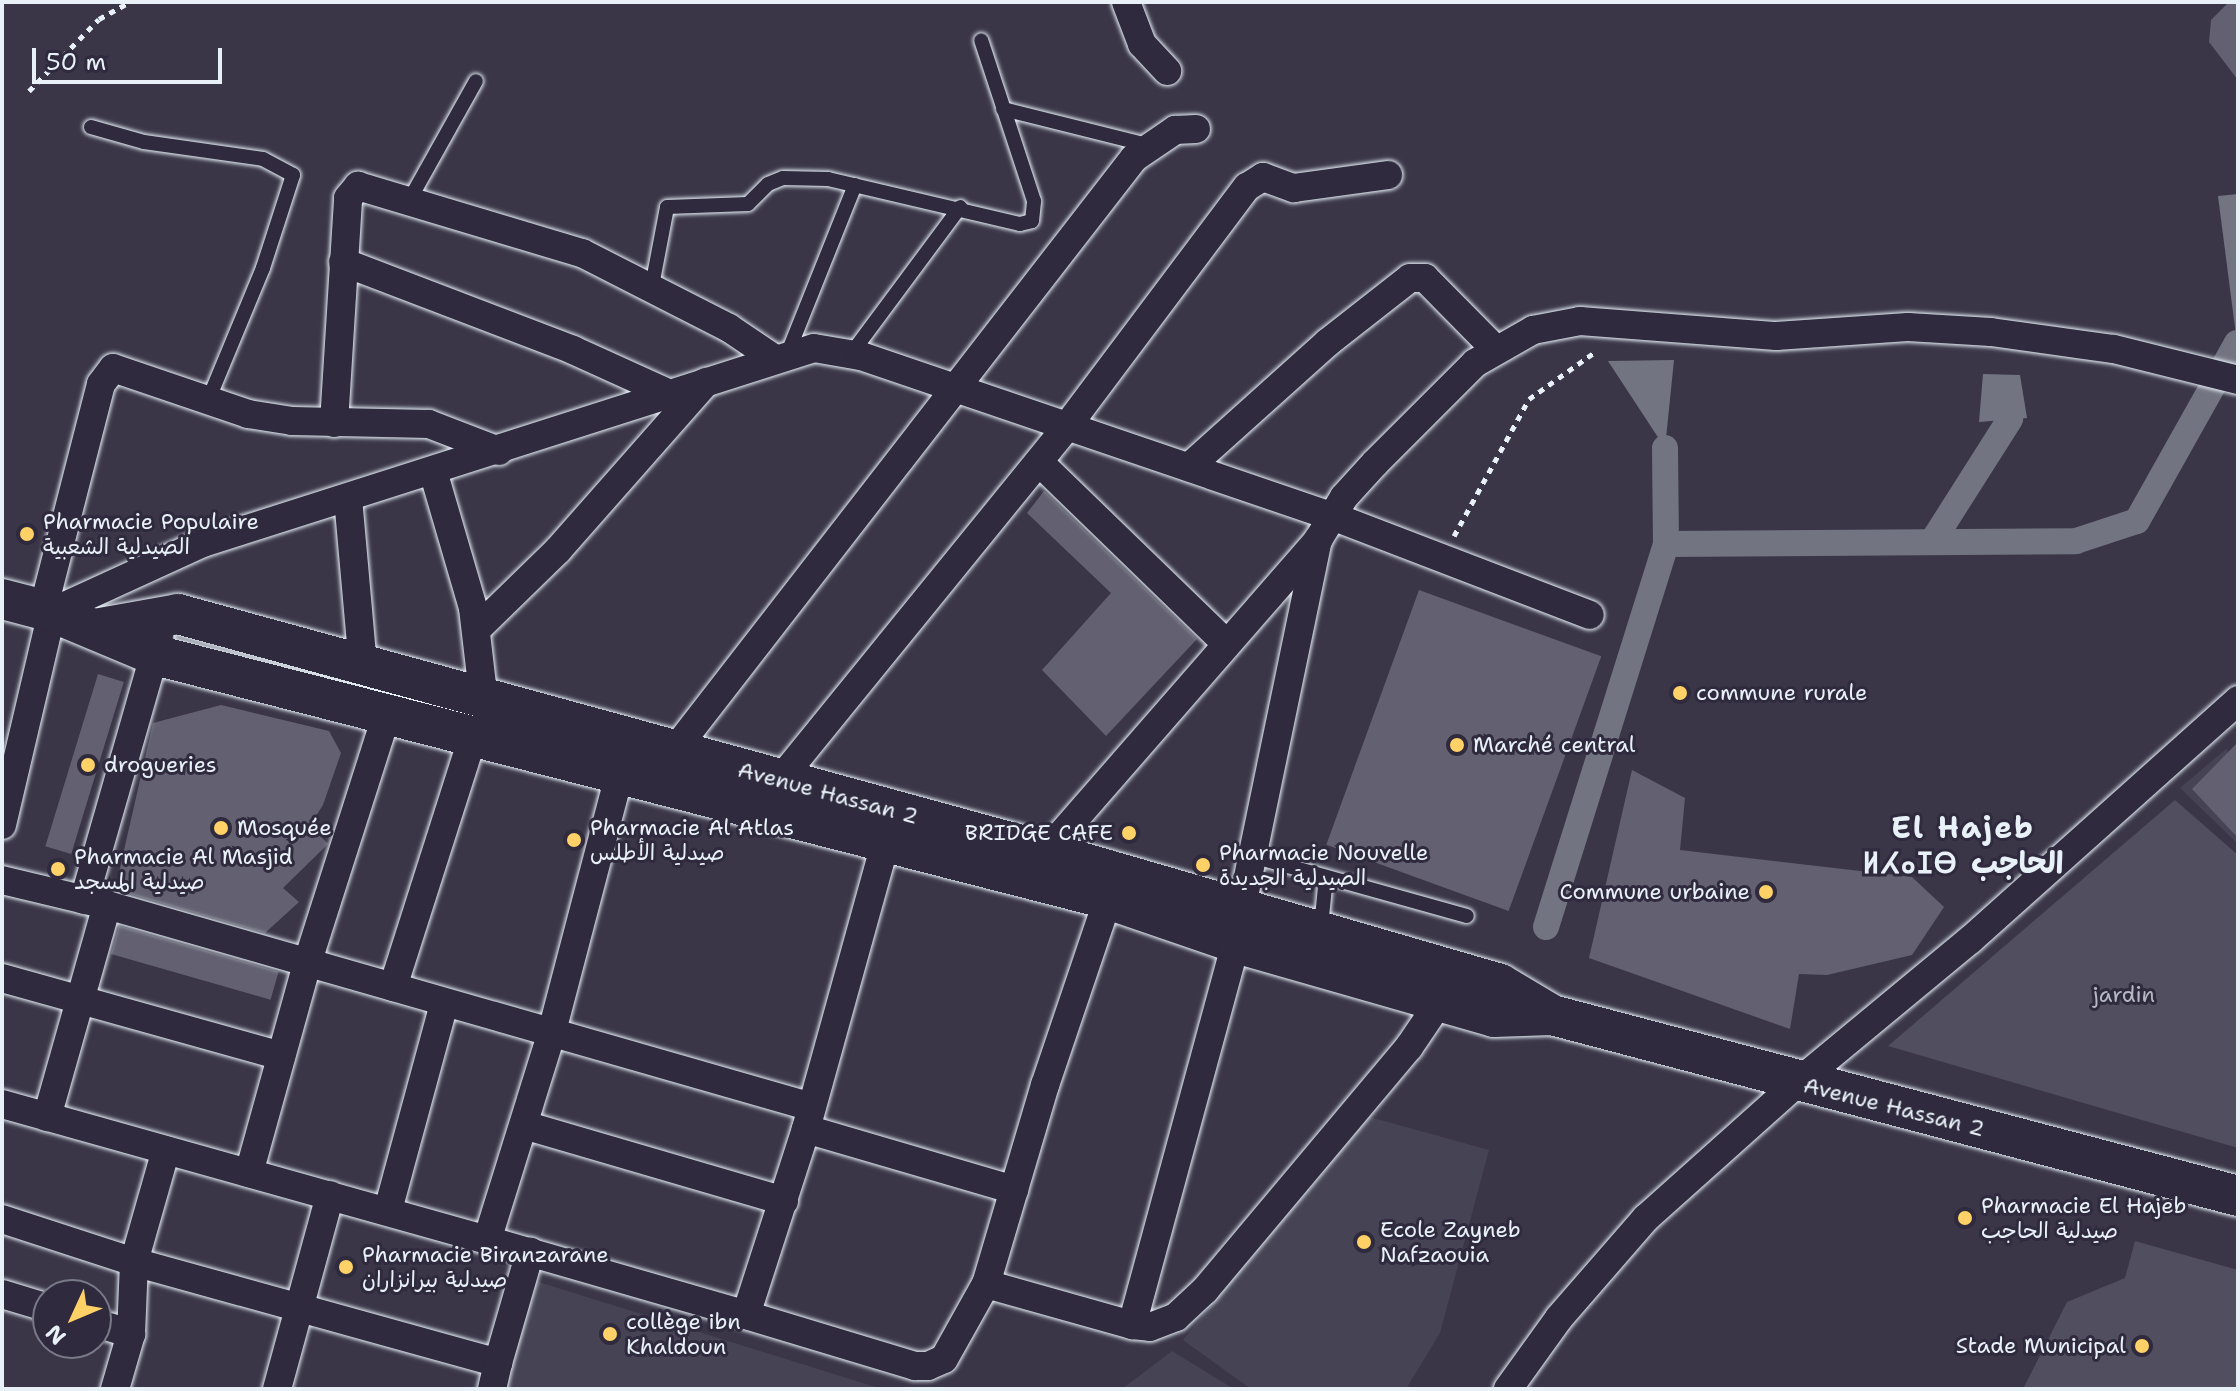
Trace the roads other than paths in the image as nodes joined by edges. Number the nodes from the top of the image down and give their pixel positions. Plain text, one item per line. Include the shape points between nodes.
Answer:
1 (1126, 2) edge
2 (981, 40) dead end
3 (1167, 71) dead end
4 (476, 81) dead end
5 (1003, 109) junction
6 (91, 127) dead end
7 (1196, 129) dead end
8 (1147, 145) junction
9 (1388, 175) dead end
10 (855, 185) junction
11 (410, 199) junction
12 (960, 207) junction
13 (343, 262) junction
14 (652, 286) junction
15 (1495, 349) junction
16 (851, 354) junction
17 (781, 357) junction
18 (2238, 380) edge
19 (706, 382) junction
20 (951, 389) junction
21 (670, 394) junction
22 (207, 403) junction
23 (334, 423) junction
24 (1065, 429) junction
25 (499, 451) junction
26 (1039, 462) junction
27 (1189, 467) junction
28 (433, 471) junction
29 (348, 498) junction
30 (1325, 528) junction
31 (2, 599) edge
32 (48, 611) junction
33 (165, 614) junction
34 (1590, 615) dead end
35 (211, 623) junction
36 (95, 629) junction
37 (476, 630) junction
38 (1224, 641) junction
39 (155, 655) junction
40 (363, 666) junction
41 (203, 667) junction
42 (2238, 700) edge
43 (386, 717) junction
44 (479, 719) junction
45 (674, 751) junction
46 (620, 772) junction
47 (779, 781) junction
48 (2, 825) edge
49 (885, 844) junction
50 (1046, 852) junction
51 (1252, 856) junction
52 (1326, 877) junction
53 (2, 880) edge
54 (1108, 899) junction
55 (95, 903) junction
56 (1467, 916) dead end
57 (1239, 927) junction
58 (1321, 932) junction
59 (307, 964) junction
60 (2, 978) edge
61 (393, 987) junction
62 (78, 999) junction
63 (1440, 1001) junction
64 (444, 1004) junction
65 (1552, 1015) junction
66 (551, 1035) junction
67 (281, 1056) junction
68 (1797, 1083) junction
69 (2, 1104) edge
70 (47, 1117) junction
71 (809, 1118) junction
72 (524, 1125) junction
73 (166, 1150) junction
74 (249, 1173) junction
75 (1014, 1190) junction
76 (330, 1195) junction
77 (2238, 1196) edge
78 (784, 1201) junction
79 (388, 1210) junction
80 (2, 1219) edge
81 (487, 1240) junction
82 (530, 1252) junction
83 (134, 1262) junction
84 (986, 1284) junction
85 (2, 1294) edge
86 (32, 1303) edge
87 (297, 1308) junction
88 (746, 1315) junction
89 (1132, 1325) junction
90 (112, 1328) edge
91 (131, 1334) junction
92 (495, 1376) edge
93 (115, 1389) edge
94 (277, 1389) edge
95 (1508, 1389) edge

1 - 3 street via 1142,44
2 - 5 lane
4 - 11 lane
5 - 8 lane
5 - 12 lane via 1034,201 1032,221 1020,224
6 - 22 lane via 144,142 263,159 293,175 263,268
7 - 8 street via 1175,130
8 - 20 street
9 - 24 street via 1294,188 1267,177 1253,182
10 - 12 lane
10 - 14 lane via 783,178 768,184 748,204 670,205
10 - 17 lane
11 - 13 street via 371,187 351,190
11 - 14 street via 582,253
12 - 16 lane
13 - 21 street via 573,350
13 - 23 street
14 - 17 street
15 - 18 street via 1533,330 1580,321 1776,336 1933,328 2114,349
15 - 27 street via 1425,278 1410,278 1327,343
15 - 30 street via 1421,415
16 - 17 street via 814,348
16 - 20 street
17 - 19 street
19 - 21 street
19 - 37 street via 558,550
20 - 24 street
20 - 45 street
21 - 25 street
22 - 23 street via 292,421
22 - 32 street via 119,368 106,373
23 - 25 street via 429,424
24 - 26 street
24 - 27 street
25 - 28 street
26 - 38 street
26 - 47 street
27 - 30 street
28 - 29 street
28 - 37 street
29 - 32 street via 203,543
29 - 40 street
30 - 34 street via 1444,559
30 - 38 street
30 - 51 street
31 - 32 main road, Avenue Hassan 2
32 - 36 main road, Avenue Hassan 2
32 - 48 street
33 - 35 main road, Avenue Hassan 2
33 - 36 main road, Avenue Hassan 2
33 - 39 street
35 - 40 main road, Avenue Hassan 2
35 - 41 main road
36 - 39 main road, Avenue Hassan 2
37 - 44 street
38 - 50 street
39 - 41 main road, Avenue Hassan 2
39 - 55 street
40 - 44 main road, Avenue Hassan 2
41 - 43 main road, Avenue Hassan 2
42 - 68 street via 1970,940
43 - 44 main road, Avenue Hassan 2
43 - 59 street
44 - 45 main road, Avenue Hassan 2
44 - 46 main road, Avenue Hassan 2
44 - 61 street
45 - 47 main road, Avenue Hassan 2
46 - 49 main road, Avenue Hassan 2
46 - 66 street
47 - 50 main road, Avenue Hassan 2
49 - 54 main road, Avenue Hassan 2
49 - 71 street
50 - 57 main road, Avenue Hassan 2
51 - 52 lane
51 - 57 street
52 - 56 lane
52 - 58 lane
53 - 55 street
54 - 57 main road, Avenue Hassan 2
54 - 75 street
55 - 59 street
55 - 62 street
57 - 58 main road, Avenue Hassan 2
57 - 63 main road, Avenue Hassan 2
57 - 89 street
58 - 65 main road, Avenue Hassan 2 via 1500,984
59 - 61 street
59 - 67 street
60 - 62 street
61 - 64 street
62 - 67 street
62 - 70 street
63 - 65 main road, Avenue Hassan 2 via 1494,1017
63 - 89 street via 1409,1047 1205,1290 1163,1323
64 - 66 street
64 - 79 street
65 - 68 main road, Avenue Hassan 2
66 - 71 street
66 - 72 street
67 - 74 street
68 - 77 main road, Avenue Hassan 2
68 - 95 street via 1646,1218 1559,1318
69 - 70 street
70 - 73 street
71 - 75 street
71 - 78 street
72 - 78 street
72 - 81 street
73 - 74 street
73 - 83 street
74 - 76 street
75 - 84 street
76 - 79 street
76 - 87 street
78 - 88 street
79 - 81 street
80 - 83 street
81 - 82 street
82 - 88 street
82 - 92 street
83 - 87 street
83 - 91 street
84 - 88 street via 944,1359 928,1366
84 - 89 street
85 - 86 street
87 - 92 street
87 - 94 street
90 - 91 street
91 - 93 street

